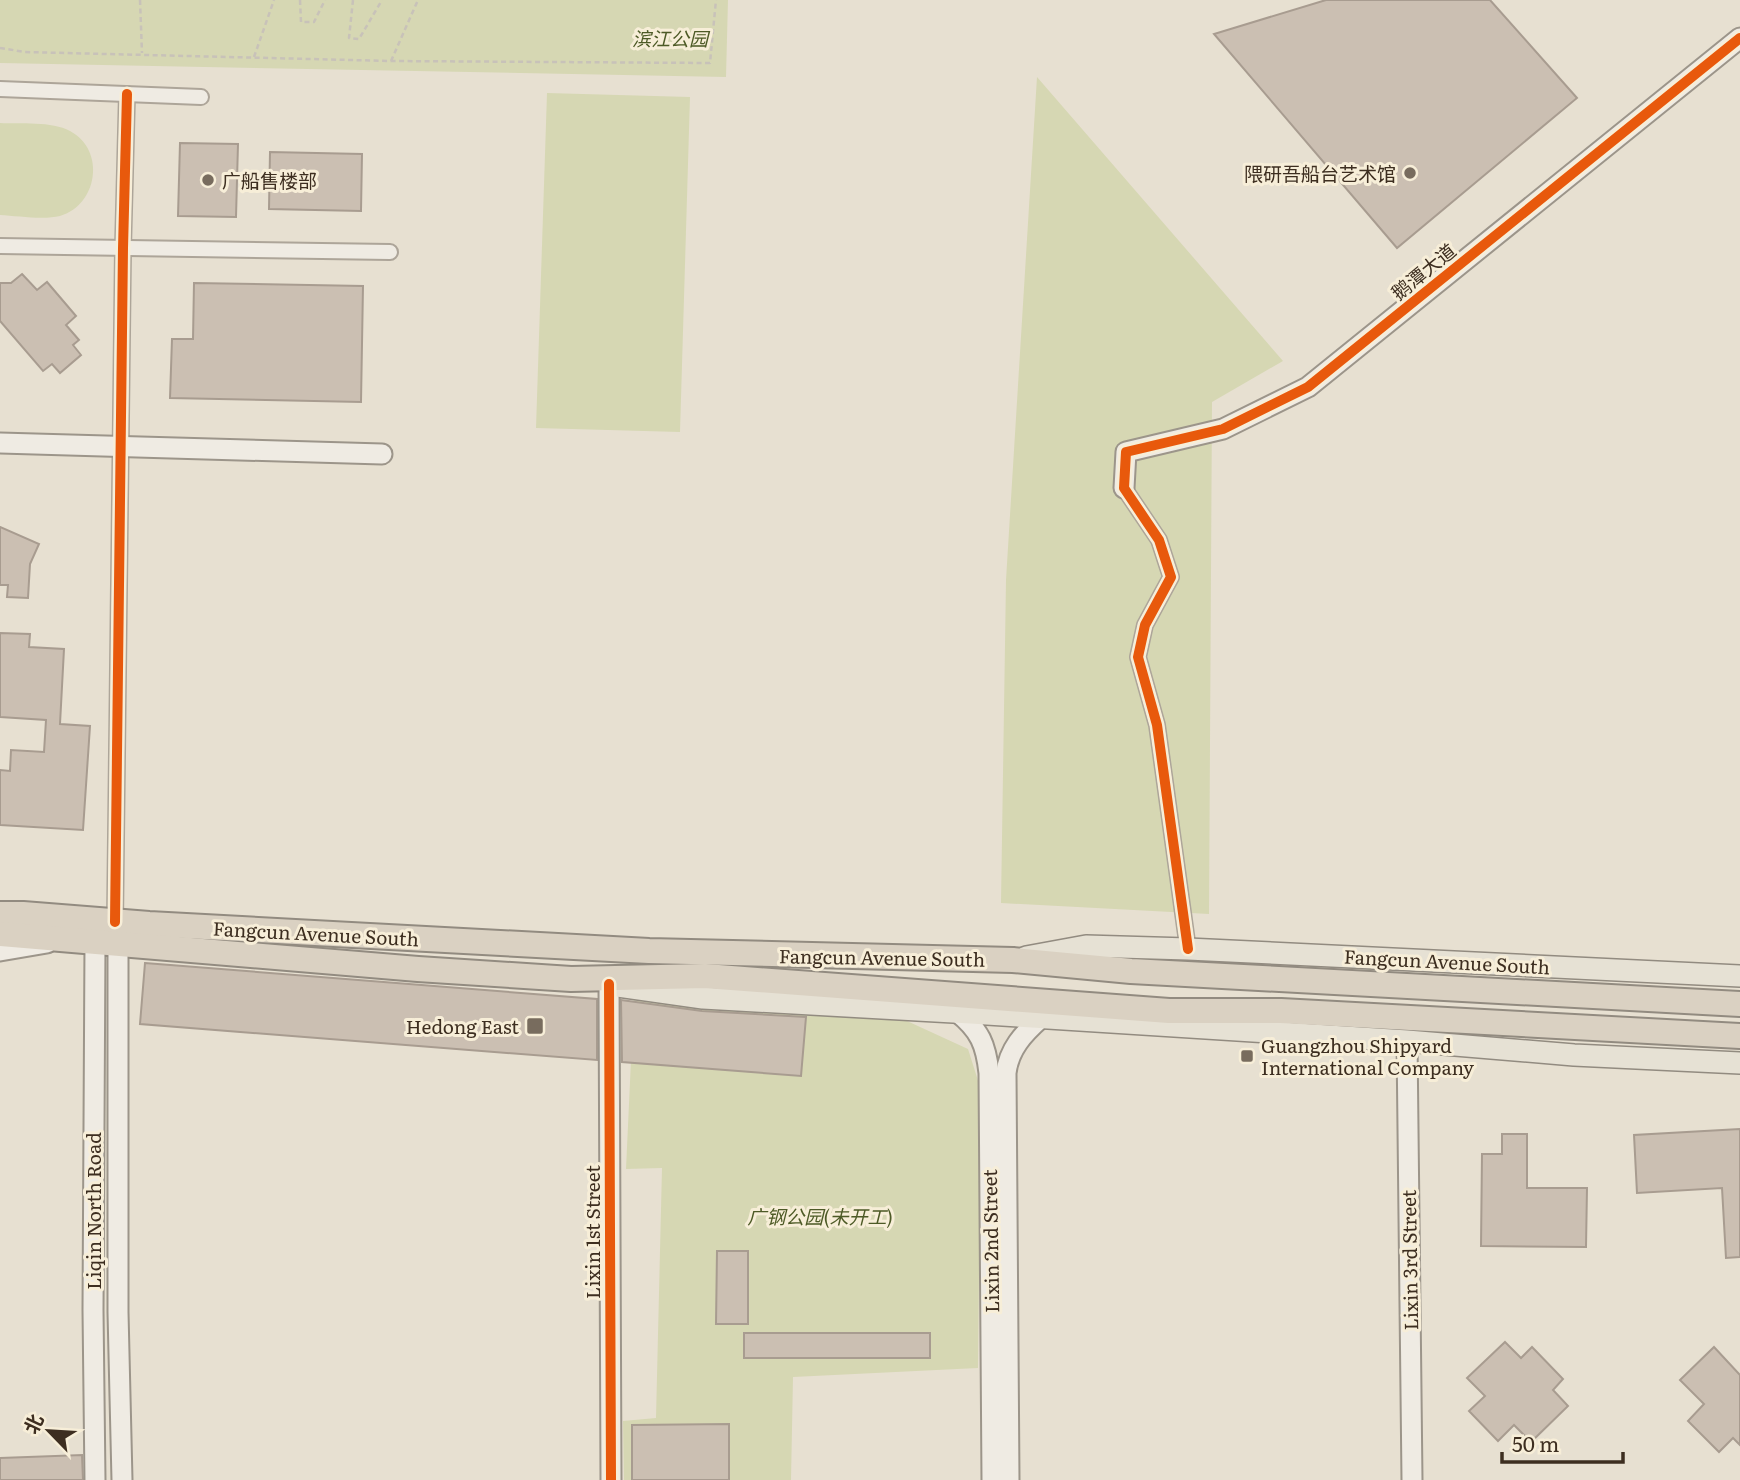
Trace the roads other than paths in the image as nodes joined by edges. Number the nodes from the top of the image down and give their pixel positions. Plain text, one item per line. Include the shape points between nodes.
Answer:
1 (1740, 37) edge
2 (0, 89) edge
3 (127, 94) junction
4 (201, 97) dead end
5 (0, 246) edge
6 (123, 248) junction
7 (390, 252) dead end
8 (0, 443) edge
9 (121, 447) junction
10 (382, 454) dead end
11 (1124, 488) joint
12 (6, 911) edge
13 (0, 934) edge
14 (109, 936) junction
15 (64, 940) junction
16 (1188, 949) junction
17 (0, 951) edge
18 (1013, 960) junction
19 (572, 979) junction
20 (1735, 979) edge
21 (608, 984) junction
22 (1740, 1004) edge
23 (957, 1012) junction
24 (1041, 1018) junction
25 (1740, 1035) edge
26 (1407, 1041) junction
27 (1740, 1049) edge
28 (1730, 1063) edge
29 (95, 1480) edge
30 (122, 1480) edge
31 (611, 1480) edge
32 (992, 1480) edge
33 (1009, 1480) edge
34 (1412, 1480) edge

1 - 11 street, 鹅潭大道 via 1308,387 1223,429 1126,452
2 - 3 street
3 - 4 street
3 - 6 street
5 - 6 street
6 - 7 street
6 - 9 street
8 - 9 street
9 - 10 street
9 - 14 street
11 - 16 street via 1159,540 1171,576 1145,625 1138,657 1157,724
12 - 14 highway, Fangcun Avenue South
13 - 15 highway, Fangcun Avenue South
14 - 15 highway, Fangcun Avenue South
14 - 18 highway, Fangcun Avenue South
14 - 19 highway, Fangcun Avenue South via 418,969
14 - 29 street, Liqin North Road via 93,1310
14 - 30 street, Liqin North Road
15 - 17 street, Fangcun Avenue South
16 - 18 main road, Fangcun Avenue South via 1086,946
16 - 20 main road, Fangcun Avenue South
18 - 22 highway via 1131,971
19 - 21 main road, Fangcun Avenue South
19 - 25 highway via 705,976 1169,1011 1281,1011
21 - 23 main road, Fangcun Avenue South via 703,998
21 - 31 street, Lixin 1st Street
23 - 24 main road, Fangcun Avenue South
23 - 32 street, Lixin 2nd Street via 975,1028 988,1059
24 - 26 main road, Fangcun Avenue South
24 - 33 street, Lixin 2nd Street via 1014,1047 1006,1073
26 - 28 main road, Fangcun Avenue South
26 - 34 street, Lixin 3rd Street
27 - 28 main road

